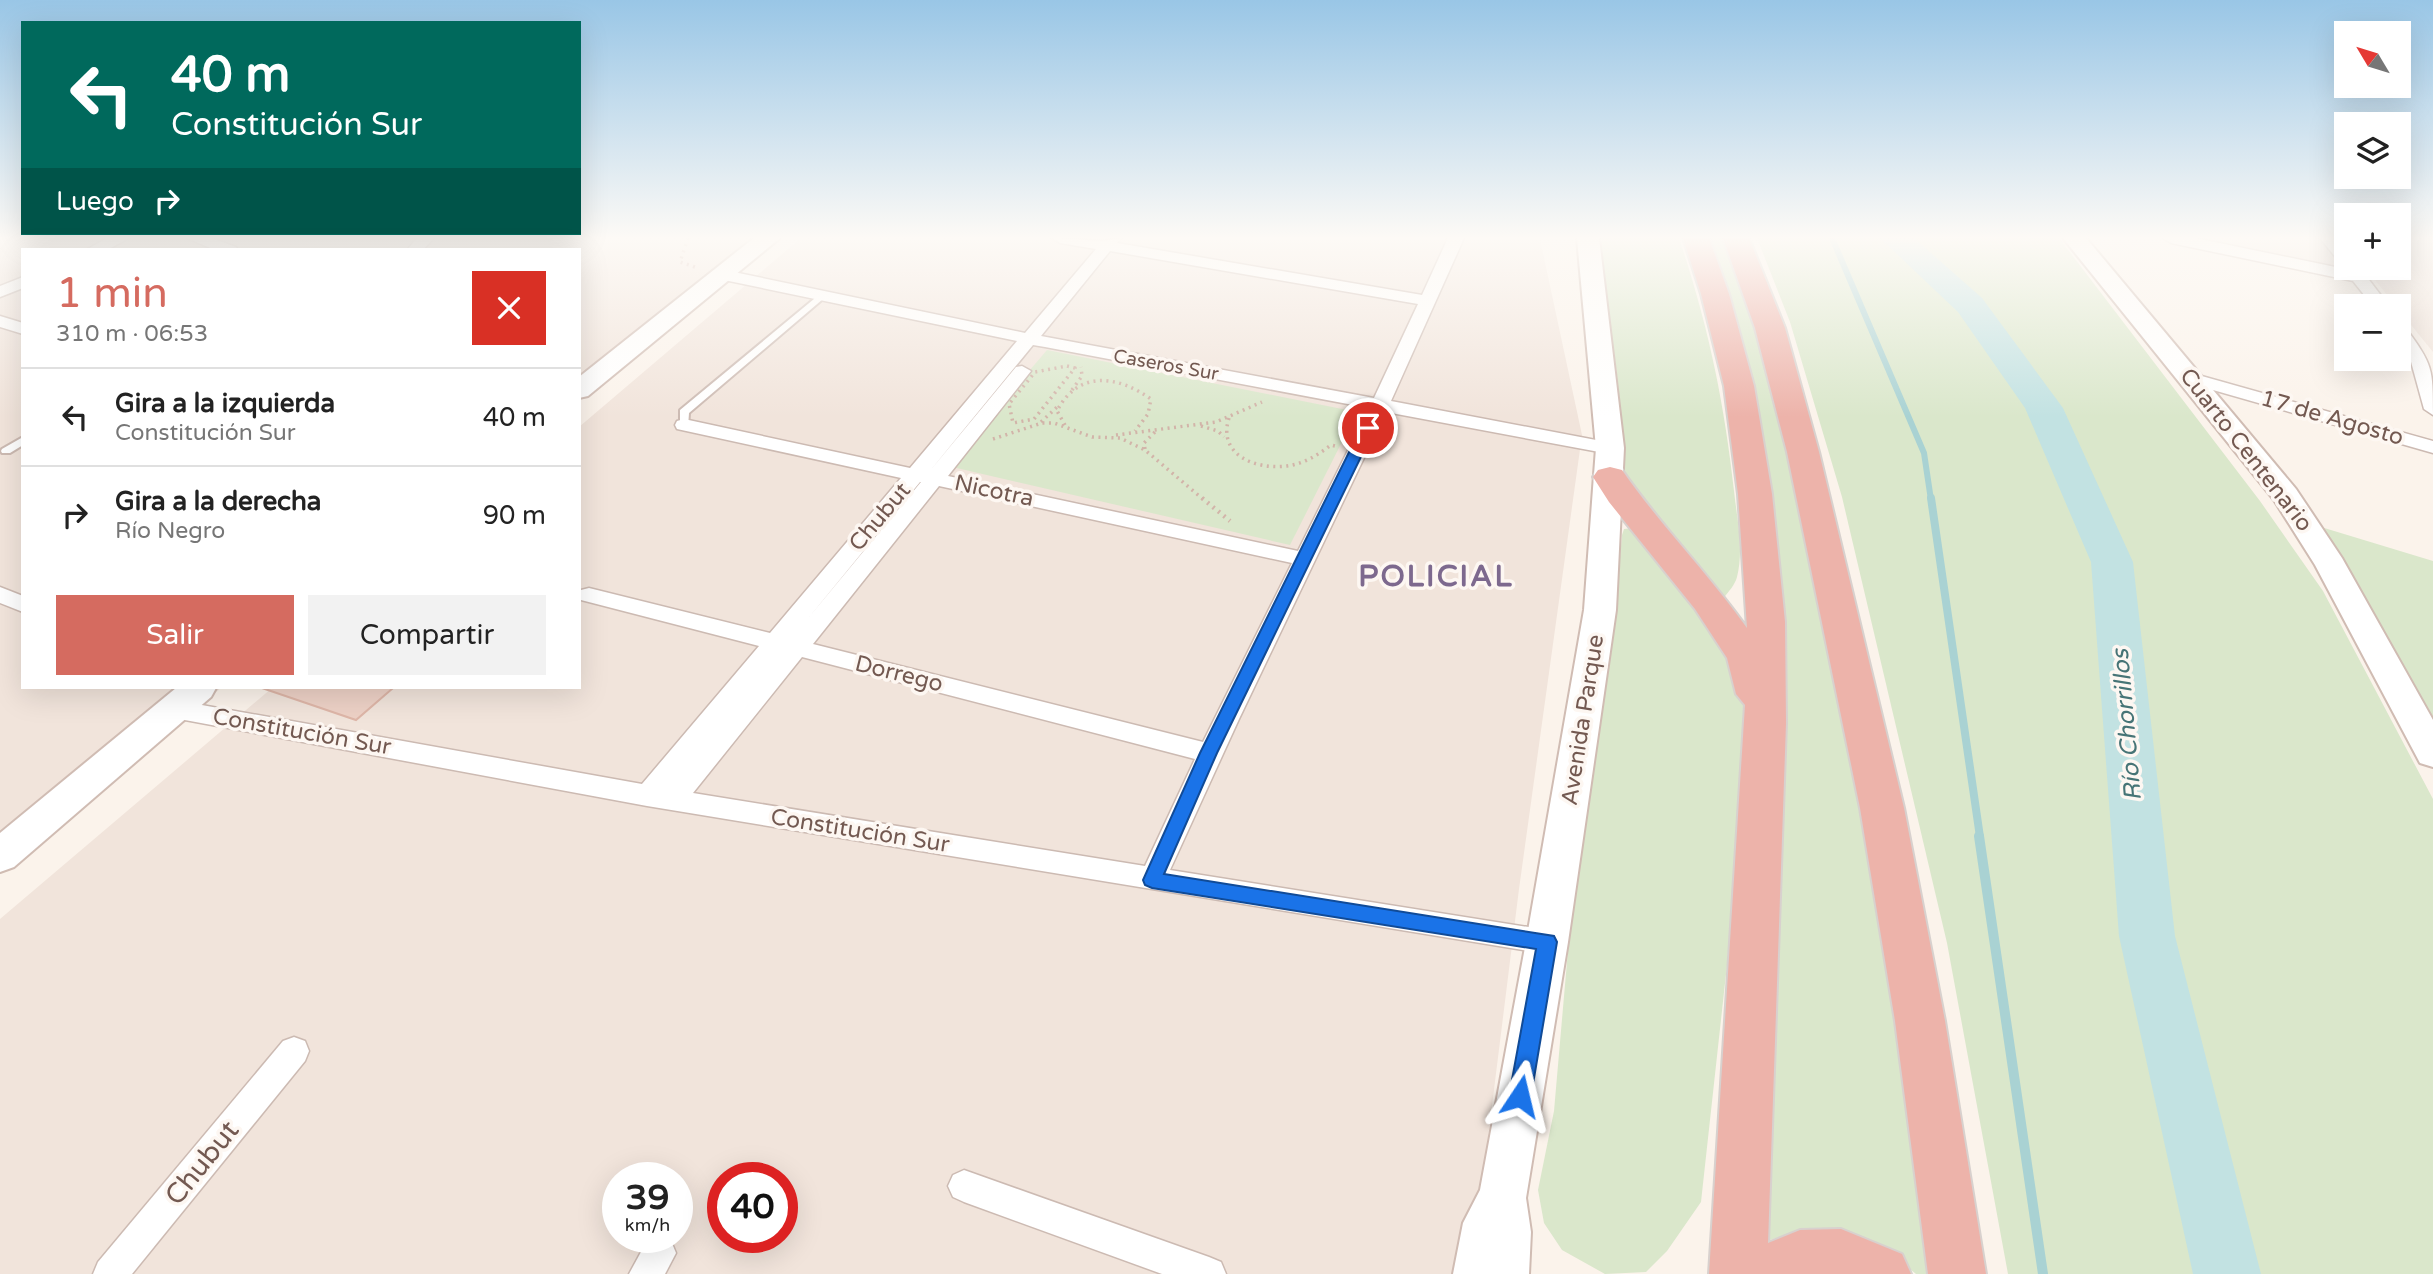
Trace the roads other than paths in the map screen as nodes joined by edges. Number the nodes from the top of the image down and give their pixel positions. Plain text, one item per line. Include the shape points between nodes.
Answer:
1 (680, 297) edge
2 (686, 297) edge
3 (820, 297) edge
4 (822, 297) edge
5 (1072, 297) edge
6 (1410, 297) edge
7 (1431, 297) edge
8 (1594, 297) edge
9 (1716, 297) edge
10 (1758, 297) edge
11 (2123, 297) edge
12 (1429, 301) junction
13 (0, 321) edge
14 (21, 328) edge
15 (1037, 341) junction
16 (2411, 343) edge
17 (2426, 359) edge
18 (581, 369) edge
19 (2191, 379) junction
20 (581, 388) edge
21 (1380, 404) junction
22 (2433, 409) edge
23 (684, 425) joint
24 (21, 441) edge
25 (2433, 447) edge
26 (6, 451) dead end
27 (1610, 463) junction
28 (926, 476) junction
29 (1304, 559) junction
30 (0, 594) edge
31 (589, 595) dead end
32 (21, 603) edge
33 (786, 645) junction
34 (187, 698) edge
35 (2423, 716) edge
36 (1765, 723) junction
37 (1208, 753) junction
38 (2433, 753) edge
39 (647, 796) junction
40 (673, 800) junction
41 (0, 856) edge
42 (1152, 880) junction
43 (1548, 942) junction
44 (294, 1051) dead end
45 (964, 1186) dead end
46 (1502, 1198) junction
47 (110, 1274) edge
48 (1209, 1274) edge
49 (1478, 1274) edge
50 (1504, 1274) edge
51 (1738, 1274) edge
52 (1762, 1274) edge
53 (1882, 1274) edge
54 (1957, 1274) edge

1 - 18 main road
2 - 20 main road
3 - 23 lane via 684,412
4 - 15 street, Caseros Sur
5 - 15 street, Chubut
6 - 12 street
7 - 12 street
8 - 27 main road, Avenida Parque
9 - 36 highway via 1741,400 1755,494 1766,622
10 - 54 highway via 1803,452 1876,781 1920,1021
11 - 19 main road, Cuarto Centenario
12 - 21 street
13 - 14 street
15 - 21 street, Caseros Sur
15 - 28 street, Chubut
15 - 28 street, Chubut via 955,454
16 - 17 street
17 - 22 street
19 - 25 street, 17 de Agosto
19 - 35 main road, Cuarto Centenario via 2286,495
21 - 27 street, Caseros Sur
21 - 29 street
23 - 28 street, Nicotra
24 - 26 lane
27 - 36 highway via 1628,503 1708,600 1746,656
27 - 43 main road, Avenida Parque via 1600,610
28 - 29 street, Nicotra
28 - 33 street, Chubut
29 - 37 street
30 - 32 street
31 - 33 street, Dorrego
33 - 37 street, Dorrego
33 - 39 street, Chubut
33 - 40 street, Chubut
34 - 39 street, Constitución Sur
34 - 41 main road
35 - 38 main road, Cuarto Centenario
36 - 51 highway
37 - 42 street
39 - 40 street, Constitución Sur
40 - 42 street, Constitución Sur
42 - 43 street, Constitución Sur
43 - 46 main road, Avenida Parque
44 - 47 street, Chubut
45 - 48 street
46 - 49 main road, Avenida Parque via 1487,1223
46 - 50 main road, Avenida Parque via 1507,1232
52 - 53 highway via 1800,1259 1840,1258

